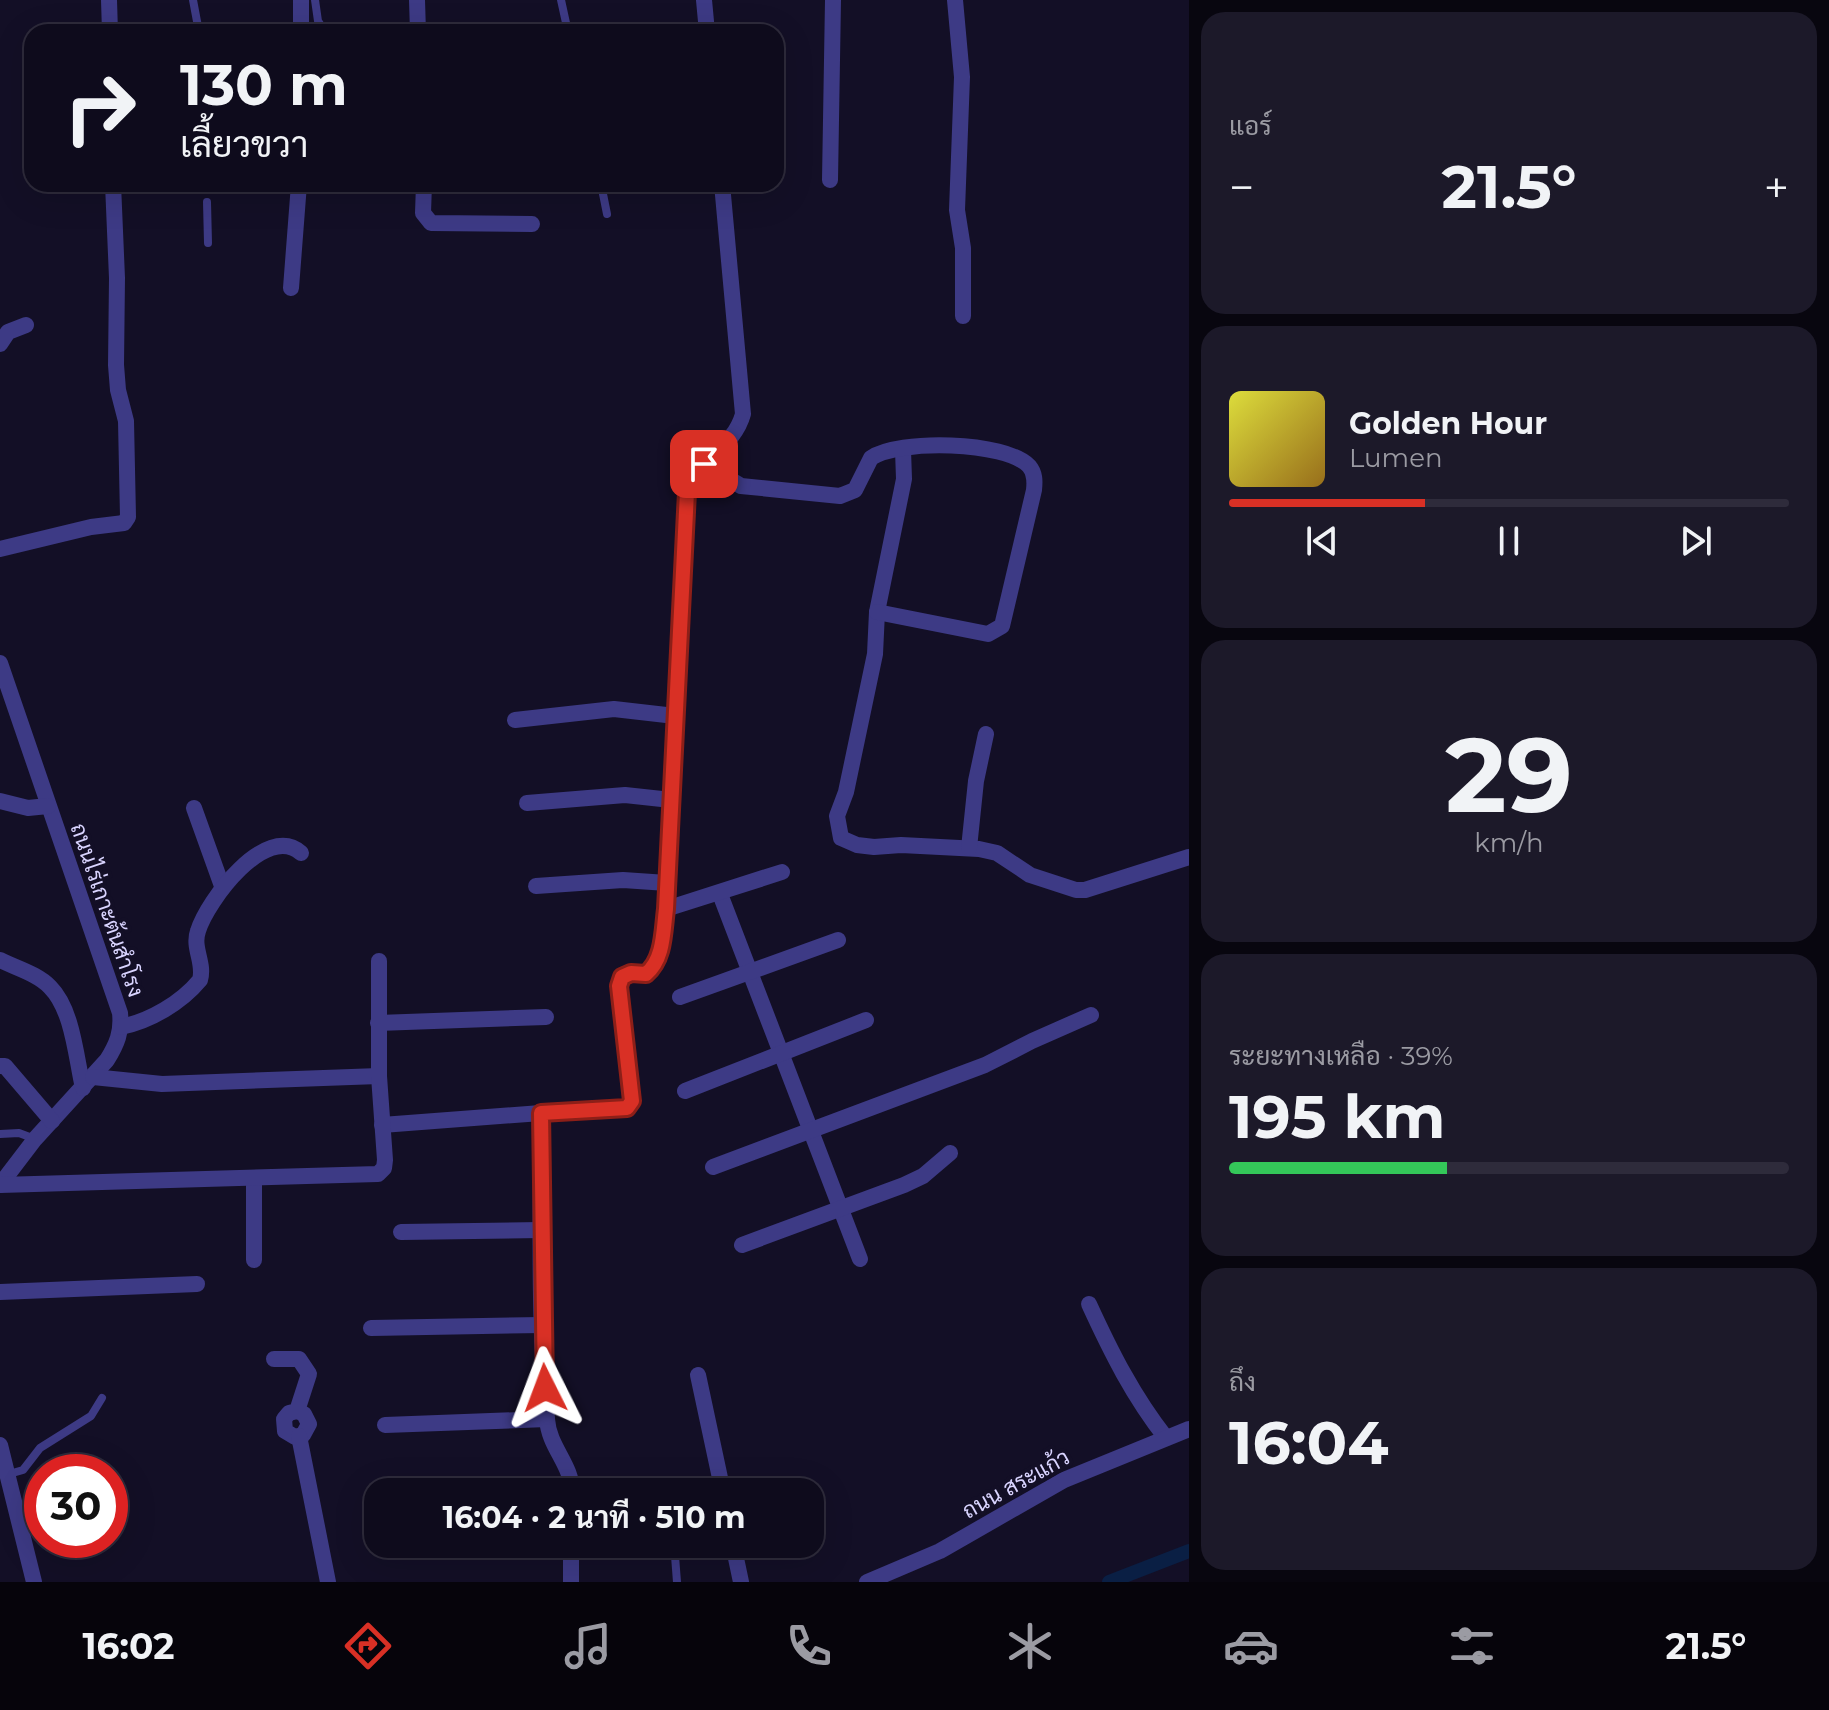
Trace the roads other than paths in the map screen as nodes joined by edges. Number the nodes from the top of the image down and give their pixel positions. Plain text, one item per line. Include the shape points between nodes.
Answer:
1 (109, 0) edge
2 (193, 0) edge
3 (301, 0) edge
4 (315, 0) edge
5 (417, 0) edge
6 (561, 0) edge
7 (704, 0) edge
8 (833, 0) edge
9 (955, 0) edge
10 (110, 24) edge
11 (198, 24) edge
12 (301, 24) edge
13 (320, 24) edge
14 (418, 24) edge
15 (566, 24) edge
16 (706, 24) edge
17 (830, 180) dead end
18 (113, 192) edge
19 (298, 192) edge
20 (424, 192) edge
21 (603, 192) edge
22 (723, 192) edge
23 (207, 202) dead end
24 (607, 214) dead end
25 (532, 224) dead end
26 (208, 243) dead end
27 (291, 288) dead end
28 (963, 316) dead end
29 (26, 325) dead end
30 (0, 344) edge
31 (903, 450) junction
32 (704, 464) junction
33 (0, 549) edge
34 (877, 612) junction
35 (0, 663) edge
36 (675, 716) junction
37 (515, 720) dead end
38 (986, 734) dead end
39 (671, 800) junction
40 (0, 801) edge
41 (527, 803) dead end
42 (48, 806) junction
43 (194, 808) dead end
44 (969, 848) junction
45 (301, 853) dead end
46 (1189, 857) edge
47 (782, 872) dead end
48 (667, 883) junction
49 (222, 886) junction
50 (536, 886) dead end
51 (720, 894) junction
52 (666, 909) junction
53 (838, 940) dead end
54 (0, 960) edge
55 (379, 961) dead end
56 (750, 971) junction
57 (680, 997) dead end
58 (1091, 1015) dead end
59 (546, 1017) dead end
60 (866, 1020) dead end
61 (378, 1023) junction
62 (121, 1027) junction
63 (782, 1053) junction
64 (0, 1066) edge
65 (379, 1076) junction
66 (88, 1082) junction
67 (685, 1091) dead end
68 (541, 1113) junction
69 (52, 1121) junction
70 (382, 1125) junction
71 (812, 1130) junction
72 (0, 1134) edge
73 (35, 1139) junction
74 (950, 1153) dead end
75 (713, 1167) dead end
76 (254, 1179) junction
77 (0, 1185) edge
78 (841, 1207) junction
79 (541, 1230) junction
80 (401, 1232) dead end
81 (742, 1245) dead end
82 (860, 1259) dead end
83 (254, 1260) dead end
84 (197, 1284) dead end
85 (0, 1292) edge
86 (1089, 1304) dead end
87 (542, 1325) junction
88 (371, 1328) dead end
89 (274, 1359) dead end
90 (698, 1375) dead end
91 (102, 1398) dead end
92 (547, 1419) junction
93 (385, 1425) dead end
94 (1189, 1429) edge
95 (1166, 1438) junction
96 (0, 1445) edge
97 (9, 1474) junction
98 (572, 1478) edge
99 (720, 1478) edge
100 (571, 1558) edge
101 (675, 1558) edge
102 (736, 1558) edge
103 (34, 1582) edge
104 (328, 1582) edge
105 (571, 1582) edge
106 (677, 1582) edge
107 (741, 1582) edge
108 (867, 1582) edge

1 - 10 street
2 - 11 lane
3 - 12 street
4 - 13 lane
5 - 14 street
6 - 15 lane
7 - 16 street
8 - 17 street
9 - 28 street via 962,77 957,210
18 - 33 street via 116,365 126,421 128,517 124,523
19 - 27 street
20 - 25 street via 423,213 431,223
21 - 24 lane
22 - 32 street via 743,414 734,436
23 - 26 lane
29 - 30 street via 8,332
31 - 32 street via 875,455 855,490 840,496 741,486
31 - 34 street via 904,479
31 - 34 street via 957,445 1007,455 1032,470 1034,490 1006,619 997,631 988,634
32 - 36 street via 687,492
34 - 44 street via 875,654 837,816 838,831 857,845
35 - 42 street, ถนนไร่เกาะต้นสำโรง
36 - 37 street via 614,709
36 - 39 street
38 - 44 street
39 - 41 street via 625,795
39 - 48 street
40 - 42 street via 28,808
42 - 62 street, ถนนไร่เกาะต้นสำโรง
43 - 49 street
44 - 46 street via 997,853 1030,875 1076,890
45 - 49 street via 288,845 277,846 241,867
47 - 51 street
48 - 50 street via 623,880
48 - 52 street
49 - 62 street via 196,935 200,980 160,1012
51 - 52 street
51 - 56 street
52 - 68 street via 654,967 646,974 622,977 619,986 631,1105 615,1111
53 - 56 street
54 - 66 street via 49,985
55 - 61 street
56 - 57 street
56 - 63 street
58 - 71 street via 985,1065
59 - 61 street
60 - 63 street
61 - 65 street
62 - 66 street, ถนนไร่เกาะต้นสำโรง via 116,1046
63 - 67 street
63 - 71 street
64 - 69 street
65 - 66 street
65 - 70 street
66 - 69 street, ถนนไร่เกาะต้นสำโรง
68 - 70 street
68 - 79 street
69 - 73 street, ถนนไร่เกาะต้นสำโรง
70 - 76 street via 385,1160 378,1174
71 - 75 street
71 - 78 street
72 - 73 lane
73 - 77 street, ถนนไร่เกาะต้นสำโรง
74 - 78 street via 923,1176
76 - 77 street
76 - 83 street
78 - 81 street
78 - 82 street
79 - 80 street
79 - 87 street
84 - 85 street
86 - 95 street via 1140,1405
87 - 88 street
87 - 92 street
89 - 104 street via 299,1359 308,1370 297,1411 309,1424 299,1436
90 - 99 street
91 - 97 lane via 91,1416 40,1448 23,1470
92 - 93 street
92 - 98 street via 549,1438
94 - 95 street, ถนน สระแก้ว
95 - 108 street, ถนน สระแก้ว via 1064,1480 940,1551
96 - 97 street
97 - 103 street
100 - 105 street
101 - 106 lane
102 - 107 street

